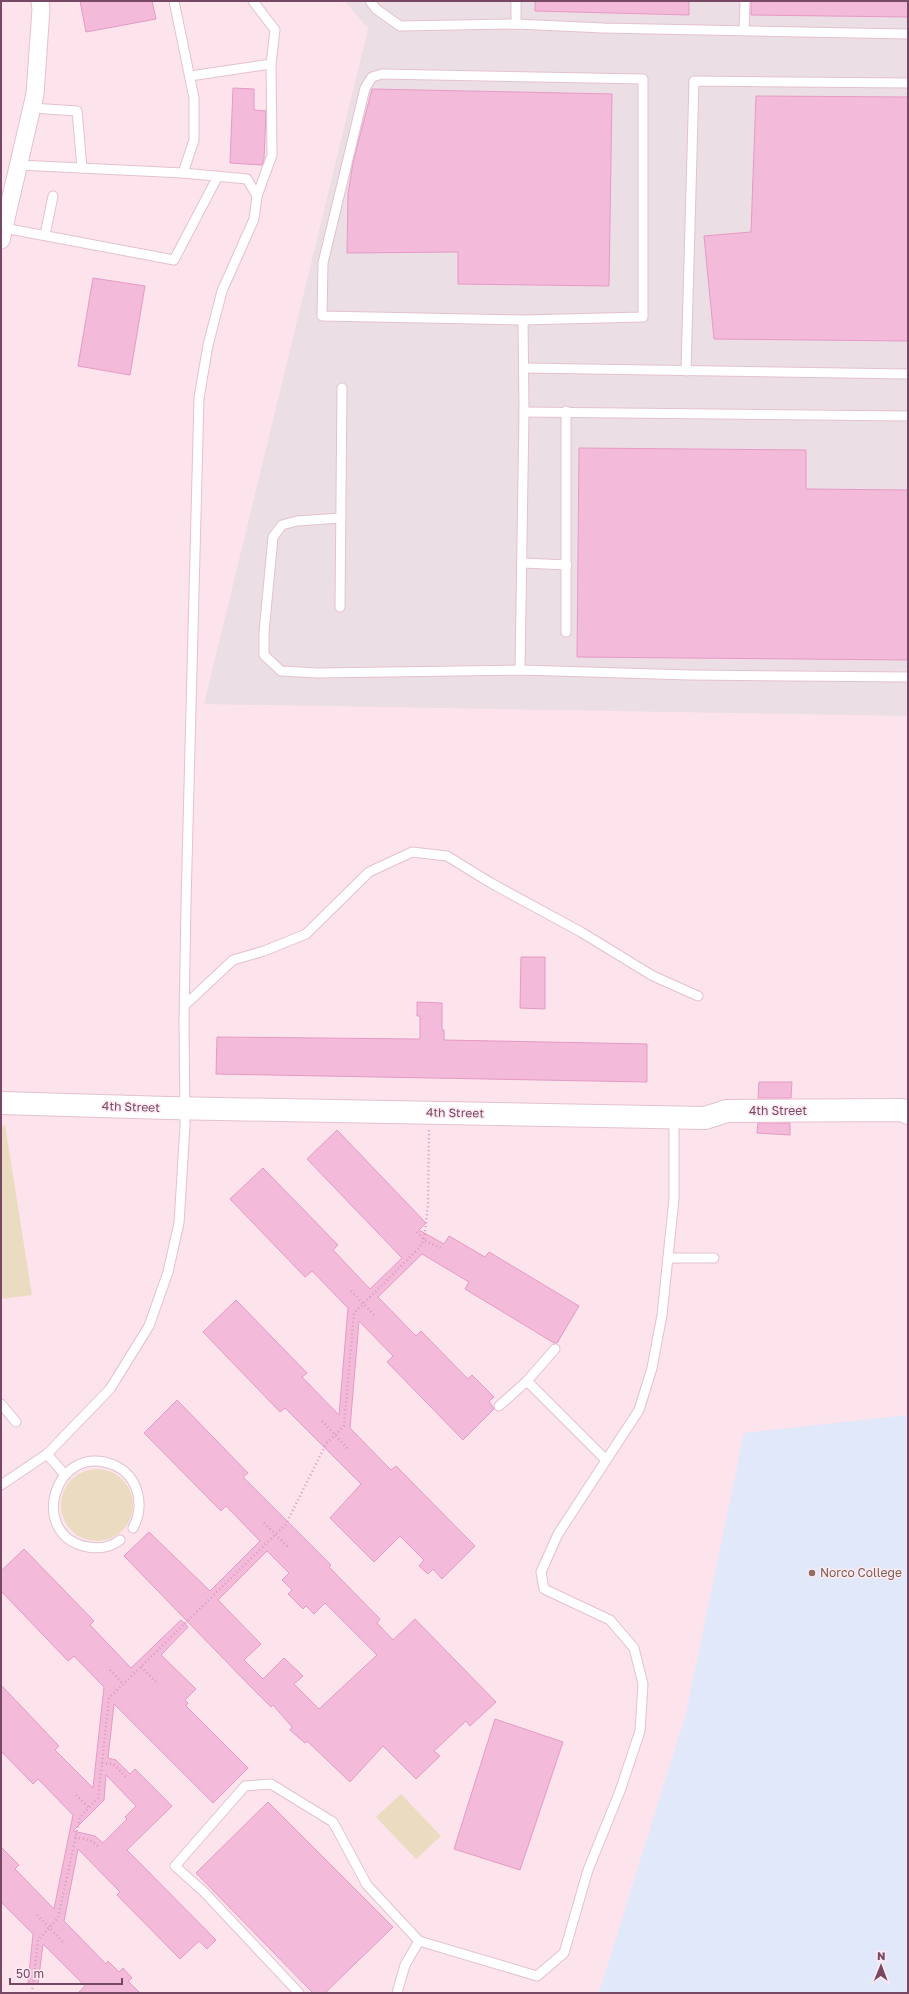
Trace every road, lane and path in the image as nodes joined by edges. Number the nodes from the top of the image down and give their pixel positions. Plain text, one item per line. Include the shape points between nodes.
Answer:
1 (40, 1) edge
2 (174, 1) edge
3 (253, 1) edge
4 (370, 1) edge
5 (516, 1) edge
6 (745, 1) edge
7 (516, 24) junction
8 (744, 30) junction
9 (908, 34) edge
10 (271, 64) junction
11 (190, 76) junction
12 (908, 83) edge
13 (32, 108) junction
14 (19, 165) junction
15 (82, 168) junction
16 (183, 172) junction
17 (218, 176) junction
18 (53, 196) dead end
19 (257, 196) junction
20 (5, 209) edge
21 (2, 234) edge
22 (45, 235) junction
23 (523, 320) junction
24 (524, 368) junction
25 (686, 371) junction
26 (908, 374) edge
27 (342, 388) dead end
28 (566, 411) junction
29 (524, 412) junction
30 (908, 416) edge
31 (341, 518) junction
32 (523, 563) junction
33 (567, 565) junction
34 (340, 607) dead end
35 (566, 632) dead end
36 (520, 670) junction
37 (908, 677) edge
38 (698, 996) dead end
39 (185, 1005) junction
40 (1, 1103) edge
41 (185, 1108) junction
42 (430, 1113) junction
43 (906, 1113) edge
44 (674, 1117) junction
45 (705, 1118) junction
46 (416, 1232) dead end
47 (424, 1240) junction
48 (442, 1248) dead end
49 (668, 1258) junction
50 (714, 1258) dead end
51 (351, 1291) dead end
52 (363, 1304) junction
53 (376, 1316) dead end
54 (555, 1349) dead end
55 (527, 1381) junction
56 (1, 1404) edge
57 (499, 1406) dead end
58 (322, 1421) dead end
59 (16, 1422) dead end
60 (335, 1436) junction
61 (348, 1449) dead end
62 (47, 1454) junction
63 (606, 1460) junction
64 (65, 1475) junction
65 (1, 1485) edge
66 (264, 1523) dead end
67 (133, 1528) dead end
68 (275, 1535) junction
69 (120, 1540) dead end
70 (289, 1548) dead end
71 (141, 1667) junction
72 (110, 1670) dead end
73 (124, 1684) junction
74 (158, 1684) dead end
75 (102, 1763) junction
76 (126, 1777) dead end
77 (76, 1795) dead end
78 (89, 1808) junction
79 (75, 1837) junction
80 (99, 1847) dead end
81 (37, 1915) dead end
82 (49, 1928) junction
83 (419, 1941) junction
84 (63, 1942) dead end
85 (32, 1993) edge
86 (299, 1993) edge
87 (398, 1993) edge

1 - 13 street
2 - 11 lane
3 - 10 lane via 275,30
4 - 7 lane via 376,9 400,26
5 - 7 lane
6 - 8 lane
7 - 8 lane
8 - 9 lane
10 - 11 lane
10 - 19 lane via 272,156
11 - 16 lane via 194,98 194,140
12 - 25 lane via 694,81
13 - 14 street
13 - 15 lane via 77,111
14 - 15 lane
14 - 20 street
15 - 16 lane
16 - 17 lane
17 - 19 lane via 247,179
17 - 22 lane via 174,260
18 - 22 lane
19 - 39 lane via 254,219 222,291 208,345 200,398
20 - 21 street
21 - 22 lane
23 - 23 lane via 643,317 643,79 382,74 372,77 364,88 323,262 322,316
23 - 24 lane
24 - 25 lane
24 - 29 lane
25 - 26 lane
27 - 31 lane
28 - 29 lane
28 - 30 lane
28 - 33 lane
29 - 32 lane
31 - 34 lane
31 - 36 lane via 282,524 272,537 264,655 281,671 318,673
32 - 33 lane
32 - 36 lane
33 - 35 lane
36 - 37 lane
38 - 39 lane via 653,976 447,856 412,852 369,872 306,934 233,960
39 - 41 lane
40 - 41 street, 4th Street
41 - 42 street, 4th Street
41 - 62 lane via 179,1223 168,1272 148,1326 110,1389
42 - 44 street, 4th Street
42 - 47 path via 428,1205
43 - 45 street via 871,1121
43 - 45 street, 4th Street via 860,1098 776,1097 759,1098
44 - 45 street, 4th Street
44 - 49 lane via 674,1199
46 - 47 path
47 - 48 path
47 - 52 path
49 - 50 lane
49 - 63 lane via 662,1315 652,1368 639,1410
51 - 52 path
52 - 53 path
52 - 60 path via 354,1313 344,1426
54 - 55 lane
55 - 57 lane
55 - 63 lane
56 - 59 lane
58 - 60 path
60 - 61 path
60 - 68 path via 326,1444 286,1524
62 - 64 lane
62 - 65 lane
63 - 83 lane via 558,1534 541,1572 544,1589 610,1620 634,1648 643,1684 640,1731 620,1791 588,1870 564,1953 537,1976
64 - 67 lane via 84,1463 95,1461 111,1464 126,1473 138,1492 140,1502 139,1514
64 - 69 lane via 54,1496 53,1509 62,1531 82,1546 94,1548 114,1544
66 - 68 path
68 - 70 path
68 - 71 path
71 - 73 path
71 - 74 path
72 - 73 path
73 - 75 path via 109,1698
75 - 76 path via 113,1764
75 - 78 path via 98,1798
77 - 78 path
78 - 79 path via 80,1817
79 - 80 path via 92,1841
79 - 82 path via 58,1918
81 - 82 path
82 - 84 path
82 - 85 path via 38,1940
83 - 86 lane via 367,1885 333,1822 271,1784 245,1786 176,1866 204,1892
83 - 87 lane via 405,1965

